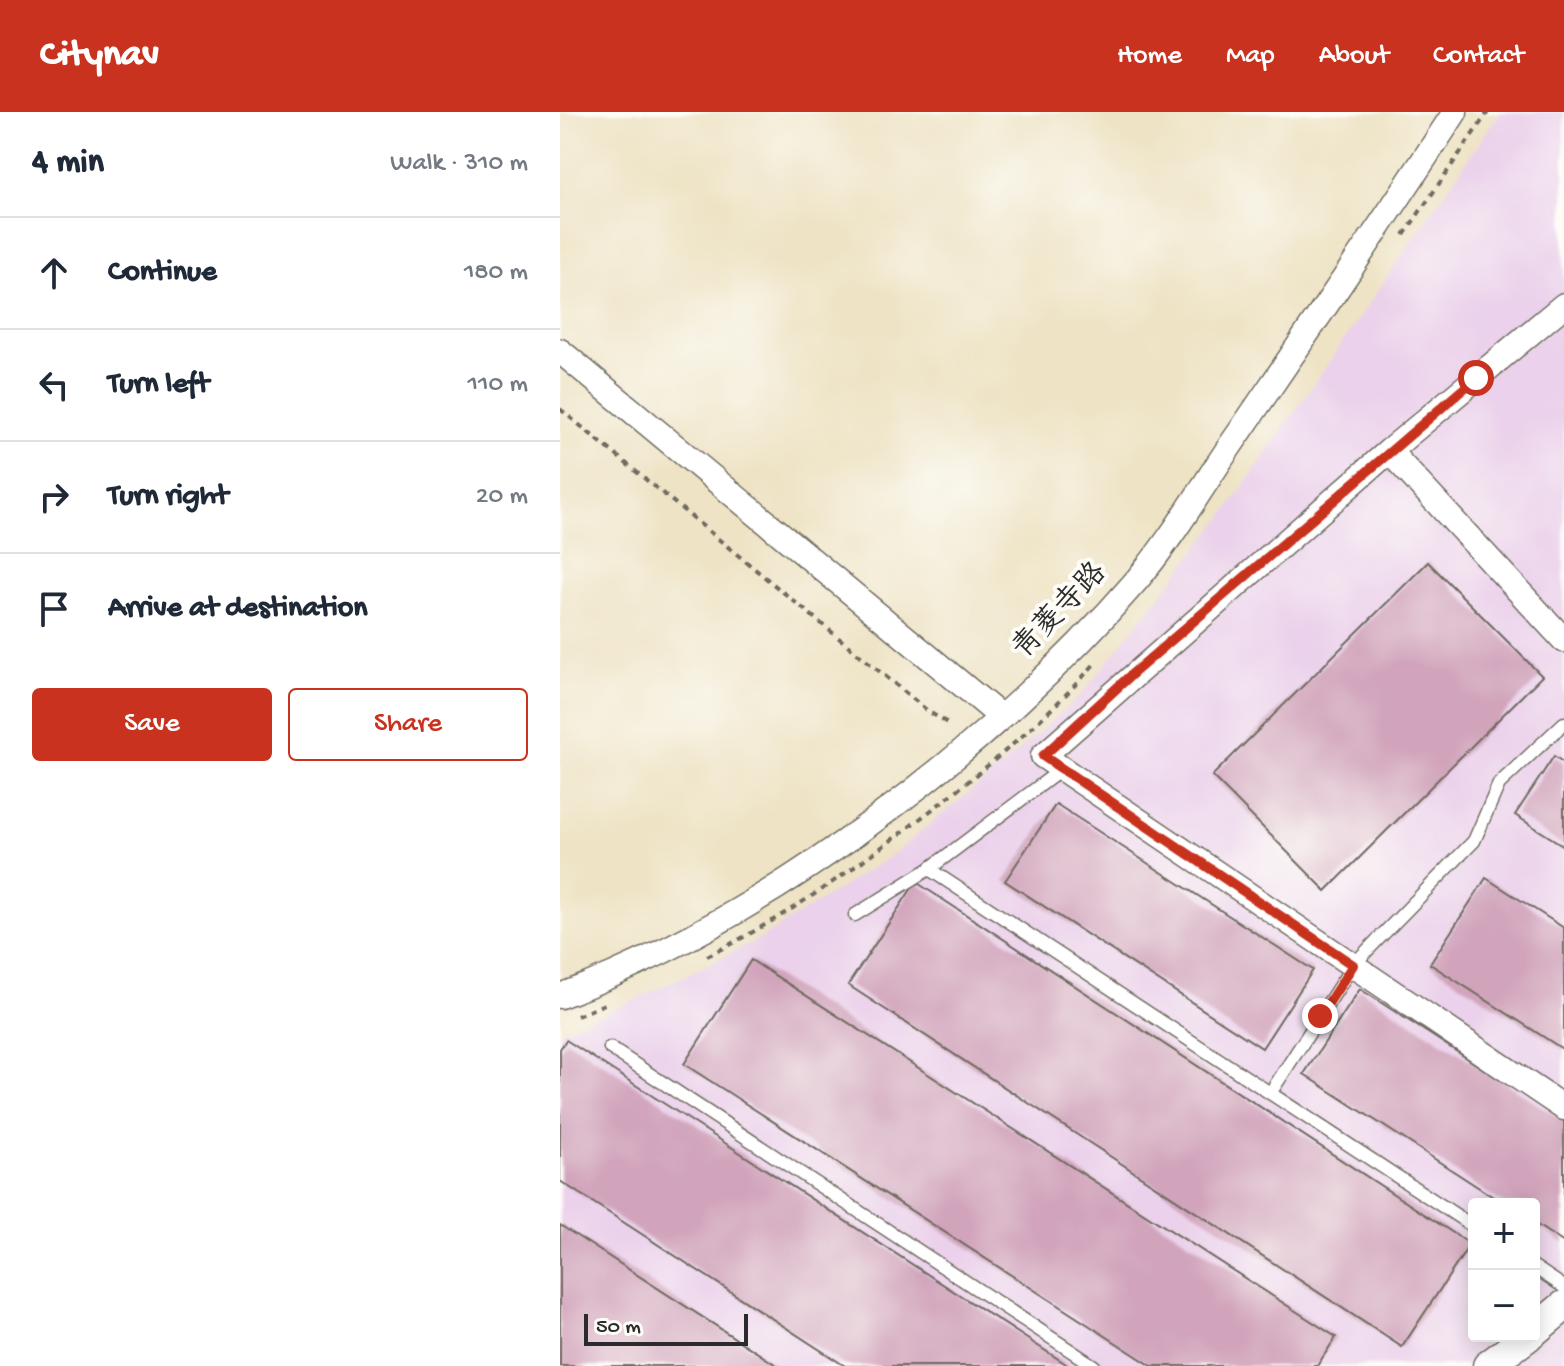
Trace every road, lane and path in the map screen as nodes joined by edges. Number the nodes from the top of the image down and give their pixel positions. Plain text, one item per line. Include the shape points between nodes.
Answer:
1 (1455, 112) edge
2 (1564, 305) edge
3 (560, 351) edge
4 (560, 409) edge
5 (1389, 451) junction
6 (1564, 640) edge
7 (1000, 716) junction
8 (1564, 723) edge
9 (949, 724) dead end
10 (1062, 769) junction
11 (929, 869) junction
12 (855, 915) dead end
13 (1353, 965) junction
14 (560, 996) edge
15 (610, 1048) dead end
16 (1271, 1092) junction
17 (1564, 1108) edge
18 (1468, 1223) edge
19 (1538, 1270) edge
20 (1564, 1287) edge
21 (1564, 1306) edge
22 (1540, 1326) edge
23 (1520, 1342) edge
24 (1094, 1366) edge
25 (1488, 1366) edge

1 - 7 street, 青菱寺路 via 1138,579
2 - 5 street
3 - 7 street
4 - 9 path
5 - 6 street
5 - 10 street via 1043,756
7 - 14 street, 青菱寺路 via 873,820 798,873 674,944
8 - 13 lane via 1499,784 1474,841
10 - 11 lane
10 - 13 street
11 - 12 lane
11 - 16 lane
13 - 16 lane
13 - 17 street
15 - 24 lane
16 - 18 lane
19 - 20 lane
21 - 22 street
23 - 25 street

